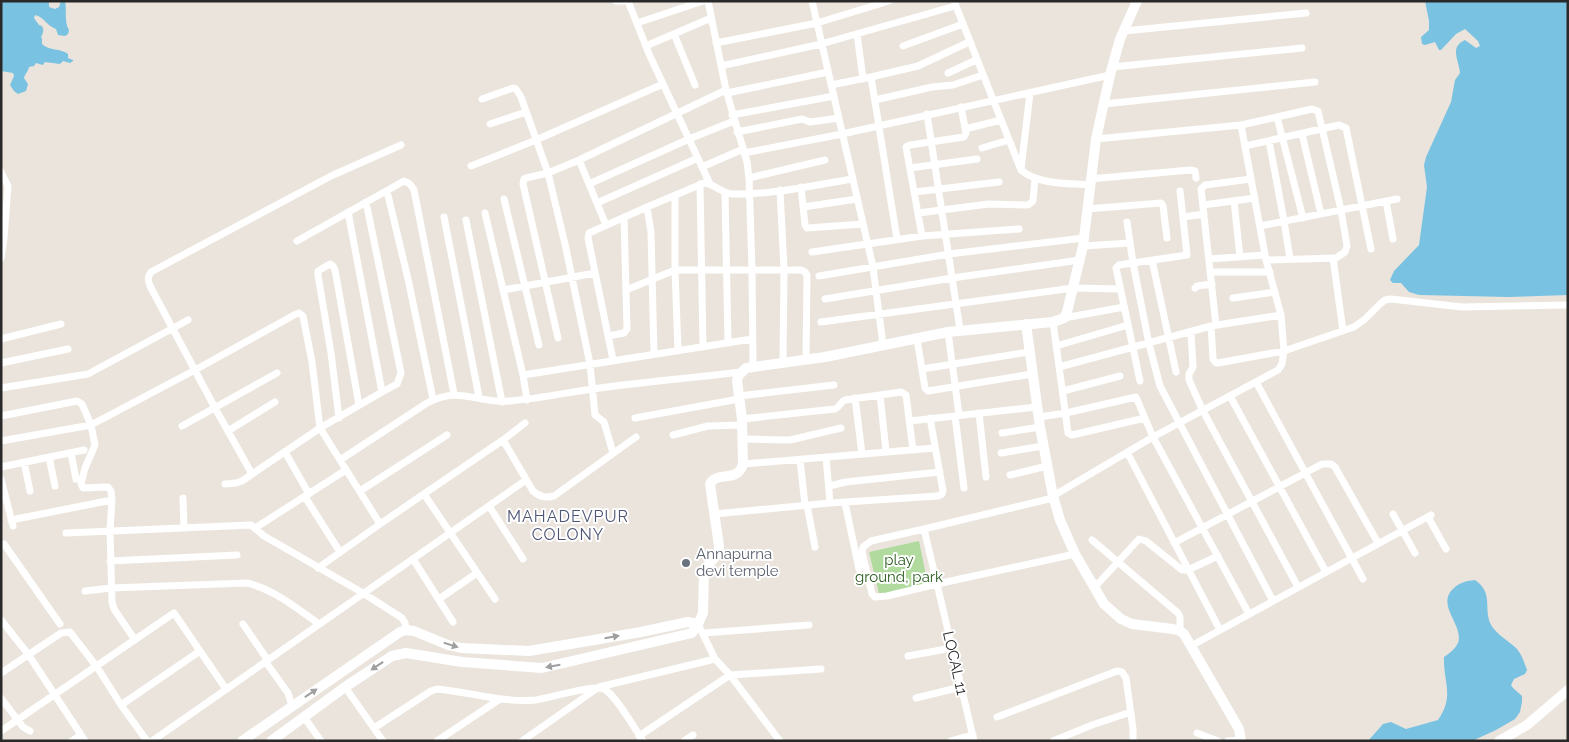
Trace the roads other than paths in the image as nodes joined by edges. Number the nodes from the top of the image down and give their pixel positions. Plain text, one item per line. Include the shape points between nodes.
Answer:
1 (616, 1) edge
2 (628, 1) edge
3 (704, 1) edge
4 (708, 1) edge
5 (812, 1) edge
6 (890, 1) edge
7 (1138, 1) edge
8 (955, 4) edge
9 (1306, 13) dead end
10 (711, 18) junction
11 (637, 23) junction
12 (817, 23) junction
13 (963, 24) junction
14 (1124, 31) junction
15 (674, 34) junction
16 (857, 34) junction
17 (969, 42) junction
18 (716, 43) junction
19 (822, 44) junction
20 (646, 46) junction
21 (903, 46) dead end
22 (1302, 48) dead end
23 (976, 60) junction
24 (721, 66) junction
25 (1111, 71) junction
26 (828, 72) junction
27 (948, 73) dead end
28 (983, 75) junction
29 (871, 77) junction
30 (863, 79) junction
31 (1315, 82) dead end
32 (663, 84) junction
33 (695, 85) dead end
34 (831, 85) junction
35 (726, 91) junction
36 (1030, 93) junction
37 (834, 96) junction
38 (482, 98) dead end
39 (875, 100) junction
40 (994, 101) junction
41 (1104, 104) junction
42 (962, 107) junction
43 (526, 112) junction
44 (677, 113) junction
45 (927, 114) junction
46 (1277, 117) junction
47 (733, 118) junction
48 (839, 118) junction
49 (1001, 120) junction
50 (490, 124) dead end
51 (879, 125) junction
52 (1242, 125) junction
53 (965, 129) junction
54 (1323, 129) junction
55 (737, 132) junction
56 (842, 134) junction
57 (1302, 134) junction
58 (1283, 138) junction
59 (689, 139) junction
60 (1096, 139) junction
61 (536, 140) junction
62 (1009, 140) junction
63 (932, 141) junction
64 (1269, 141) junction
65 (401, 145) dead end
66 (1245, 146) junction
67 (982, 148) dead end
68 (744, 151) junction
69 (698, 158) junction
70 (977, 159) dead end
71 (579, 160) junction
72 (825, 160) dead end
73 (935, 164) junction
74 (471, 166) dead end
75 (702, 167) junction
76 (910, 168) junction
77 (1021, 170) junction
78 (1, 172) edge
79 (548, 173) junction
80 (749, 178) junction
81 (1035, 178) junction
82 (1196, 178) dead end
83 (853, 179) junction
84 (1251, 179) junction
85 (999, 182) dead end
86 (1090, 182) junction
87 (589, 184) junction
88 (700, 184) junction
89 (710, 184) junction
90 (800, 187) junction
91 (939, 189) junction
92 (780, 190) junction
93 (387, 191) junction
94 (1180, 191) dead end
95 (914, 192) junction
96 (725, 193) junction
97 (750, 194) junction
98 (675, 195) junction
99 (1255, 198) junction
100 (504, 199) dead end
101 (857, 199) junction
102 (1397, 200) dead end
103 (1234, 201) junction
104 (1386, 201) junction
105 (366, 202) junction
106 (597, 203) junction
107 (1203, 205) junction
108 (1362, 206) junction
109 (647, 207) junction
110 (803, 208) junction
111 (942, 209) junction
112 (1087, 209) junction
113 (1341, 210) junction
114 (348, 212) junction
115 (485, 213) dead end
116 (918, 213) junction
117 (1204, 214) junction
118 (1321, 214) junction
119 (444, 217) dead end
120 (624, 217) junction
121 (1183, 217) junction
122 (1303, 218) junction
123 (466, 220) dead end
124 (1284, 221) junction
125 (1127, 222) dead end
126 (863, 224) junction
127 (606, 225) junction
128 (1260, 226) junction
129 (1019, 229) dead end
130 (946, 233) junction
131 (922, 236) junction
132 (1167, 238) dead end
133 (1393, 239) dead end
134 (897, 240) junction
135 (297, 241) dead end
136 (1083, 242) junction
137 (1130, 243) junction
138 (868, 245) junction
139 (1371, 249) dead end
140 (812, 252) dead end
141 (948, 254) junction
142 (1240, 257) junction
143 (1, 258) edge
144 (1266, 258) junction
145 (1333, 258) junction
146 (1209, 259) junction
147 (1290, 259) junction
148 (1080, 260) junction
149 (1152, 260) junction
150 (1133, 263) junction
151 (873, 267) junction
152 (702, 269) junction
153 (725, 269) junction
154 (752, 269) junction
155 (784, 269) junction
156 (675, 270) junction
157 (1210, 272) junction
158 (1270, 272) junction
159 (595, 273) junction
160 (819, 276) dead end
161 (572, 277) junction
162 (652, 278) junction
163 (952, 278) junction
164 (546, 282) junction
165 (1212, 284) junction
166 (525, 285) junction
167 (1073, 288) junction
168 (1194, 288) dead end
169 (1120, 289) junction
170 (502, 290) junction
171 (626, 290) junction
172 (876, 292) junction
173 (1275, 292) junction
174 (1233, 298) dead end
175 (825, 299) dead end
176 (956, 303) junction
177 (1568, 305) edge
178 (1124, 307) junction
179 (878, 314) junction
180 (1281, 315) junction
181 (1064, 318) junction
182 (188, 320) dead end
183 (821, 322) dead end
184 (1053, 322) junction
185 (61, 324) dead end
186 (1026, 324) junction
187 (1128, 325) junction
188 (1214, 326) junction
189 (172, 328) junction
190 (960, 330) junction
191 (1343, 331) junction
192 (948, 332) junction
193 (1190, 332) junction
194 (608, 336) junction
195 (558, 338) dead end
196 (1168, 338) junction
197 (1, 339) edge
198 (752, 339) junction
199 (917, 339) junction
200 (728, 343) junction
201 (1149, 344) junction
202 (539, 345) dead end
203 (883, 345) junction
204 (1056, 346) junction
205 (703, 347) junction
206 (1133, 348) junction
207 (68, 349) dead end
208 (678, 351) junction
209 (1284, 351) junction
210 (1029, 352) junction
211 (654, 354) junction
212 (614, 360) junction
213 (806, 360) junction
214 (1, 363) edge
215 (590, 364) junction
216 (782, 364) junction
217 (952, 364) junction
218 (753, 367) junction
219 (1059, 367) junction
220 (922, 369) junction
221 (196, 370) junction
222 (277, 372) dead end
223 (741, 372) junction
224 (1176, 372) dead end
225 (523, 374) junction
226 (1032, 374) junction
227 (1120, 376) dead end
228 (1140, 382) dead end
229 (1256, 382) junction
230 (834, 385) dead end
231 (956, 387) junction
232 (1, 388) edge
233 (592, 389) junction
234 (382, 392) junction
235 (1063, 392) junction
236 (454, 394) junction
237 (880, 395) junction
238 (1230, 396) junction
239 (479, 397) junction
240 (739, 398) junction
241 (855, 398) junction
242 (433, 399) junction
243 (526, 400) junction
244 (275, 402) dead end
245 (502, 402) junction
246 (359, 405) junction
247 (215, 408) junction
248 (1202, 411) junction
249 (979, 413) junction
250 (1066, 413) junction
251 (1, 416) edge
252 (957, 416) junction
253 (1039, 417) junction
254 (339, 418) junction
255 (635, 418) dead end
256 (930, 418) junction
257 (1145, 418) junction
258 (910, 421) junction
259 (743, 422) junction
260 (525, 423) dead end
261 (1178, 424) junction
262 (91, 425) junction
263 (182, 426) dead end
264 (320, 428) junction
265 (841, 428) dead end
266 (228, 430) junction
267 (1002, 433) dead end
268 (446, 435) dead end
269 (673, 435) dead end
270 (636, 438) dead end
271 (1153, 438) junction
272 (744, 439) junction
273 (504, 440) junction
274 (1, 441) edge
275 (1043, 446) junction
276 (935, 448) junction
277 (84, 450) dead end
278 (913, 450) junction
279 (886, 451) junction
280 (285, 452) junction
281 (1127, 452) junction
282 (71, 453) junction
283 (613, 453) junction
284 (1001, 453) dead end
285 (862, 454) junction
286 (49, 457) junction
287 (826, 457) junction
288 (340, 460) junction
289 (800, 460) junction
290 (24, 462) junction
291 (743, 464) junction
292 (1047, 466) junction
293 (1, 467) edge
294 (346, 470) junction
295 (940, 472) junction
296 (1305, 473) junction
297 (252, 474) junction
298 (1010, 475) dead end
299 (986, 477) dead end
300 (1, 479) edge
301 (76, 480) dead end
302 (526, 480) junction
303 (225, 484) dead end
304 (55, 486) dead end
305 (828, 486) junction
306 (1279, 487) junction
307 (964, 488) dead end
308 (30, 491) dead end
309 (360, 491) junction
310 (424, 494) junction
311 (307, 495) junction
312 (1053, 497) junction
313 (183, 498) dead end
314 (112, 500) junction
315 (845, 502) junction
316 (1252, 502) junction
317 (830, 503) junction
318 (806, 505) junction
319 (488, 506) junction
320 (714, 514) junction
321 (1393, 514) dead end
322 (1227, 515) junction
323 (380, 524) junction
324 (184, 528) junction
325 (255, 528) junction
326 (1202, 528) junction
327 (924, 529) junction
328 (110, 531) junction
329 (1401, 531) junction
330 (451, 532) junction
331 (66, 533) dead end
332 (1092, 540) dead end
333 (5, 543) edge
334 (1174, 543) junction
335 (1378, 543) junction
336 (814, 547) dead end
337 (1446, 549) dead end
338 (340, 552) junction
339 (1415, 553) dead end
340 (1075, 554) junction
341 (237, 555) dead end
342 (1218, 556) junction
343 (413, 558) junction
344 (1352, 558) junction
345 (524, 559) dead end
346 (110, 561) junction
347 (1118, 562) junction
348 (318, 568) junction
349 (859, 569) dead end
350 (1188, 570) junction
351 (1326, 572) junction
352 (478, 573) junction
353 (1364, 579) dead end
354 (937, 584) junction
355 (1298, 587) junction
356 (111, 588) junction
357 (1094, 588) junction
358 (85, 591) dead end
359 (363, 593) junction
360 (439, 599) junction
361 (495, 599) dead end
362 (1272, 601) junction
363 (1250, 614) junction
364 (1, 620) edge
365 (453, 622) dead end
366 (60, 624) dead end
367 (243, 624) dead end
368 (319, 624) junction
369 (809, 625) dead end
370 (700, 628) junction
371 (406, 630) junction
372 (1220, 630) junction
373 (1180, 631) junction
374 (394, 637) junction
375 (135, 640) junction
376 (1190, 646) junction
377 (952, 648) junction
378 (200, 651) junction
379 (28, 654) junction
380 (398, 654) junction
381 (908, 656) dead end
382 (715, 659) junction
383 (266, 660) junction
384 (97, 667) junction
385 (821, 669) dead end
386 (1, 673) edge
387 (730, 675) junction
388 (346, 687) junction
389 (599, 687) junction
390 (961, 687) junction
391 (226, 689) junction
392 (1568, 690) edge
393 (55, 695) junction
394 (1, 698) edge
395 (500, 698) junction
396 (916, 698) dead end
397 (121, 705) junction
398 (292, 706) junction
399 (1131, 712) junction
400 (304, 717) junction
401 (997, 717) dead end
402 (17, 720) junction
403 (374, 728) junction
404 (1, 731) edge
405 (30, 731) dead end
406 (1197, 733) dead end
407 (693, 735) dead end
408 (83, 738) edge
409 (641, 738) edge
410 (973, 738) edge
411 (1241, 740) edge
412 (72, 741) edge
413 (147, 741) edge
414 (152, 741) edge
415 (242, 741) edge
416 (271, 741) edge
417 (321, 741) edge
418 (383, 741) edge
419 (437, 741) edge
420 (522, 741) edge
421 (684, 741) edge
422 (780, 741) edge
423 (951, 741) edge
424 (1053, 741) edge
425 (1133, 741) edge
426 (1218, 741) edge
427 (1228, 741) edge
428 (1499, 741) edge

1 - 2 street
2 - 11 street
3 - 11 street
4 - 10 street
5 - 12 street
6 - 12 street
7 - 14 street
8 - 13 street
8 - 16 street
9 - 14 street
10 - 15 street
10 - 18 street
11 - 20 street
12 - 18 street
12 - 19 street
13 - 17 street
13 - 21 street
14 - 25 street
15 - 20 street
15 - 33 street
16 - 19 street
16 - 30 street
17 - 23 street
17 - 29 street via 918,66
18 - 24 street
19 - 24 street
19 - 26 street
20 - 32 street
22 - 25 street
23 - 27 street
23 - 28 street
24 - 35 street
25 - 36 street
25 - 41 street
26 - 34 street
26 - 35 street
28 - 39 street via 953,85
28 - 40 street
29 - 30 street
29 - 39 street
30 - 34 street
31 - 41 street
32 - 44 street
32 - 61 street
34 - 37 street
35 - 44 street
35 - 47 street
36 - 40 street
36 - 77 street
37 - 47 street
37 - 48 street
38 - 43 street via 513,88 521,97
39 - 51 street
40 - 42 street
40 - 49 street
41 - 60 street
42 - 45 street
42 - 53 street
43 - 50 street
43 - 61 street
44 - 59 street
44 - 71 street
45 - 51 street
45 - 63 street
46 - 52 street
46 - 54 street via 1315,109
46 - 58 street
47 - 55 street
47 - 59 street
48 - 55 street via 810,122 802,119
48 - 56 street
49 - 53 street
49 - 62 street
51 - 56 street
51 - 134 street
52 - 60 street
52 - 66 street
53 - 63 street via 964,137
54 - 57 street
54 - 108 street via 1339,125 1346,128
54 - 113 street
55 - 68 street
56 - 68 street
56 - 83 street
57 - 58 street
57 - 118 street
58 - 64 street
58 - 122 street
59 - 69 street
59 - 87 street
60 - 86 street
61 - 74 street
61 - 79 street
62 - 67 street
62 - 77 street
63 - 73 street
63 - 76 street via 907,146
64 - 66 street
64 - 124 street
65 - 189 street via 331,176 151,272 148,280
66 - 84 street
68 - 75 street
68 - 80 street
69 - 75 street
69 - 106 street
70 - 73 street
71 - 79 street
71 - 87 street
72 - 80 street
73 - 76 street
73 - 91 street
75 - 89 street
76 - 95 street
77 - 81 street
78 - 143 street via 8,186
79 - 161 street
79 - 164 street via 526,178 523,184
80 - 97 street
81 - 86 street
81 - 111 street via 1033,201 1028,206 989,204
82 - 86 street via 1195,171 1190,170
83 - 90 street
83 - 101 street
84 - 99 street
84 - 107 street via 1204,185 1201,190
85 - 91 street
86 - 112 street
87 - 106 street
88 - 89 street
88 - 98 street
88 - 152 street
89 - 96 street
90 - 92 street
90 - 110 street
91 - 95 street
91 - 111 street
92 - 97 street
92 - 155 street
93 - 105 street
93 - 236 street via 404,181 414,190
93 - 242 street
94 - 121 street
95 - 116 street
96 - 97 street
96 - 153 street
97 - 154 street
98 - 109 street
98 - 156 street
99 - 103 street
99 - 128 street
100 - 166 street
101 - 110 street
101 - 126 street
102 - 104 street
103 - 107 street
103 - 142 street
104 - 108 street
104 - 133 street
105 - 114 street
105 - 234 street via 401,373 397,384
106 - 127 street
107 - 117 street
108 - 113 street
108 - 139 street
109 - 120 street
109 - 162 street
110 - 126 street via 807,228
111 - 116 street
111 - 130 street
112 - 132 street via 1161,203
112 - 136 street
113 - 118 street
113 - 145 street via 1347,246 1345,252
114 - 135 street
114 - 234 street
115 - 170 street
116 - 131 street
117 - 121 street
117 - 146 street
118 - 122 street
119 - 239 street
120 - 127 street
120 - 171 street
121 - 149 street via 1187,255
122 - 124 street
123 - 245 street
124 - 128 street
124 - 147 street
125 - 137 street
126 - 138 street
127 - 159 street via 589,233
128 - 144 street
129 - 130 street
130 - 131 street
130 - 141 street
131 - 134 street
134 - 138 street
136 - 137 street
136 - 141 street
136 - 148 street
137 - 150 street
138 - 140 street
138 - 151 street
141 - 151 street
141 - 163 street
142 - 144 street
142 - 146 street
144 - 147 street
144 - 158 street
145 - 147 street
145 - 191 street
146 - 157 street
148 - 163 street
148 - 167 street
149 - 150 street
149 - 196 street
150 - 169 street via 1117,266
150 - 201 street
151 - 160 street
151 - 172 street
152 - 153 street
152 - 156 street
152 - 205 street
153 - 154 street
153 - 200 street
154 - 155 street
154 - 198 street
155 - 213 street via 801,270 806,276
155 - 216 street
156 - 162 street
156 - 208 street
157 - 158 street
157 - 165 street
158 - 173 street
159 - 161 street
159 - 194 street
161 - 164 street
161 - 215 street
162 - 171 street
162 - 211 street
163 - 172 street
163 - 176 street
164 - 166 street
164 - 195 street
165 - 168 street
165 - 188 street
166 - 170 street
166 - 202 street
167 - 169 street
167 - 176 street
167 - 181 street
169 - 178 street
170 - 225 street
171 - 194 street via 626,331
172 - 175 street
172 - 179 street
173 - 174 street
173 - 180 street
176 - 179 street
176 - 190 street
177 - 191 street via 1462,307 1391,299
178 - 181 street
178 - 187 street
179 - 183 street
179 - 203 street
180 - 188 street
180 - 209 street
181 - 184 street
182 - 189 street
184 - 186 street
184 - 204 street
185 - 197 street
186 - 190 street
186 - 210 street
187 - 204 street
187 - 206 street
188 - 193 street
188 - 209 street via 1213,359 1216,363
189 - 221 street
189 - 232 street via 88,374
190 - 192 street
191 - 209 street
192 - 199 street
192 - 217 street
193 - 196 street
193 - 248 street via 1194,367 1189,380
194 - 212 street
196 - 201 street
196 - 224 street
198 - 200 street
198 - 218 street
199 - 203 street
199 - 220 street
200 - 205 street
201 - 206 street
201 - 261 street via 1160,386
203 - 213 street
204 - 219 street
205 - 208 street
206 - 219 street
206 - 228 street
207 - 214 street
208 - 211 street
209 - 229 street via 1278,370
210 - 217 street
210 - 226 street
211 - 212 street
212 - 215 street
213 - 216 street
215 - 225 street
215 - 233 street
216 - 218 street
217 - 220 street
217 - 231 street
218 - 223 street
219 - 235 street
220 - 231 street via 927,391
221 - 247 street
221 - 262 street
221 - 264 street via 301,314 312,362
222 - 247 street
223 - 233 street
223 - 240 street via 737,381
225 - 243 street
226 - 231 street
226 - 253 street
227 - 235 street
229 - 238 street
229 - 296 street
230 - 240 street
231 - 252 street
233 - 243 street
233 - 283 street via 595,415 604,422
234 - 246 street
235 - 250 street
236 - 239 street
236 - 242 street
237 - 241 street
237 - 258 street via 904,392
237 - 279 street
238 - 248 street
238 - 306 street
239 - 245 street
240 - 255 street
240 - 259 street
241 - 259 street via 843,401 835,409
241 - 285 street
242 - 288 street
243 - 245 street
244 - 266 street
246 - 254 street
246 - 254 street via 335,270 330,264 318,271 318,276
247 - 263 street
247 - 266 street
248 - 261 street
248 - 316 street
249 - 252 street
249 - 253 street
249 - 299 street
250 - 253 street
250 - 257 street via 1135,396
250 - 257 street via 1067,431 1072,435
251 - 262 street via 76,401 82,404
252 - 256 street
252 - 307 street
253 - 267 street
253 - 275 street
254 - 264 street
256 - 258 street
256 - 276 street
257 - 271 street
258 - 278 street
259 - 269 street
259 - 272 street
260 - 273 street
261 - 271 street
261 - 322 street
262 - 274 street
262 - 314 street via 96,445 81,484 83,488 108,487
264 - 280 street
264 - 288 street
265 - 272 street via 790,440
266 - 297 street
268 - 309 street
270 - 283 street
271 - 281 street
271 - 326 street
272 - 291 street
273 - 302 street
273 - 310 street
275 - 284 street
275 - 292 street
276 - 278 street
276 - 295 street
277 - 282 street
278 - 279 street
279 - 285 street
280 - 297 street
280 - 311 street
281 - 312 street
281 - 334 street
282 - 286 street
282 - 301 street
283 - 302 street via 554,496 539,496
285 - 287 street
286 - 290 street
286 - 304 street
287 - 289 street
287 - 305 street
288 - 294 street
289 - 291 street
289 - 318 street
290 - 293 street
290 - 308 street
291 - 320 street via 738,474 712,480 710,489
292 - 298 street
292 - 312 street
294 - 309 street
294 - 311 street
295 - 305 street
295 - 315 street via 943,491 938,496
296 - 306 street
296 - 335 street via 1322,464 1335,467
296 - 344 street
297 - 303 street via 236,484
300 - 314 street via 12,523
302 - 319 street
305 - 317 street
306 - 316 street
306 - 351 street
309 - 323 street
310 - 323 street
310 - 330 street
311 - 325 street
311 - 338 street
312 - 327 street
312 - 340 street
313 - 324 street
314 - 328 street
315 - 317 street
315 - 349 street
316 - 322 street
316 - 355 street
317 - 318 street
318 - 320 street
318 - 336 street
319 - 330 street
319 - 345 street
320 - 370 street via 719,552 704,570
321 - 329 street
322 - 326 street
322 - 362 street
323 - 338 street
324 - 325 street via 252,525
324 - 328 street
325 - 348 street
326 - 334 street
326 - 342 street
327 - 354 street, LOCAL 11
327 - 354 street via 871,541 863,547 864,561 872,594 876,597
328 - 331 street
328 - 346 street
329 - 335 street
329 - 337 street via 1430,516
329 - 339 street
330 - 343 street
330 - 352 street
332 - 347 street
333 - 366 street
334 - 350 street
335 - 344 street
338 - 348 street
340 - 354 street
340 - 357 street
341 - 346 street
342 - 350 street
342 - 363 street
343 - 359 street
343 - 360 street
344 - 351 street
344 - 353 street
346 - 356 street
347 - 350 street via 1139,539 1182,570
347 - 357 street
347 - 373 street via 1178,613
348 - 359 street
350 - 372 street
351 - 355 street
352 - 360 street
352 - 361 street
354 - 377 street, LOCAL 11
355 - 362 street
356 - 358 street
356 - 368 street via 247,583 271,592
356 - 375 street via 114,609
357 - 373 street via 1104,604 1121,619 1132,624
359 - 368 street
359 - 371 street via 402,618
360 - 365 street
362 - 363 street
363 - 372 street
364 - 379 street
367 - 383 street
368 - 383 street
369 - 370 street
371 -> 370 street via 461,648 528,651 688,622
370 -> 380 street via 692,633 542,668
370 - 382 street
371 - 374 street
372 - 376 street
373 - 376 street
374 - 380 street
398 -> 374 street
375 - 378 street via 174,613
375 - 384 street
376 - 411 street via 1239,729
377 - 381 street
377 - 390 street, LOCAL 11
378 - 391 street
378 - 397 street
379 - 384 street via 61,632 66,632 72,634
379 - 386 street
379 - 393 street
380 -> 388 street
382 - 387 street
382 - 389 street
383 - 391 street
383 - 398 street via 288,693
384 - 393 street
384 - 397 street
385 - 387 street
387 - 409 street
387 - 422 street
388 - 400 street
388 - 403 street
389 - 395 street via 537,700
389 - 409 street via 610,693
389 - 420 street
390 - 396 street
390 - 410 street, LOCAL 11
391 - 414 street
392 - 428 street via 1527,725
393 - 402 street
393 - 408 street
394 - 402 street
395 - 403 street via 437,689
395 - 419 street
397 - 413 street
398 - 415 street
399 - 401 street via 1126,678 1117,671
399 - 424 street
399 - 425 street
400 - 416 street
400 - 417 street
402 - 404 street
402 - 405 street
403 - 418 street
406 - 426 street
407 - 421 street
408 - 412 street
410 - 423 street
411 - 427 street

